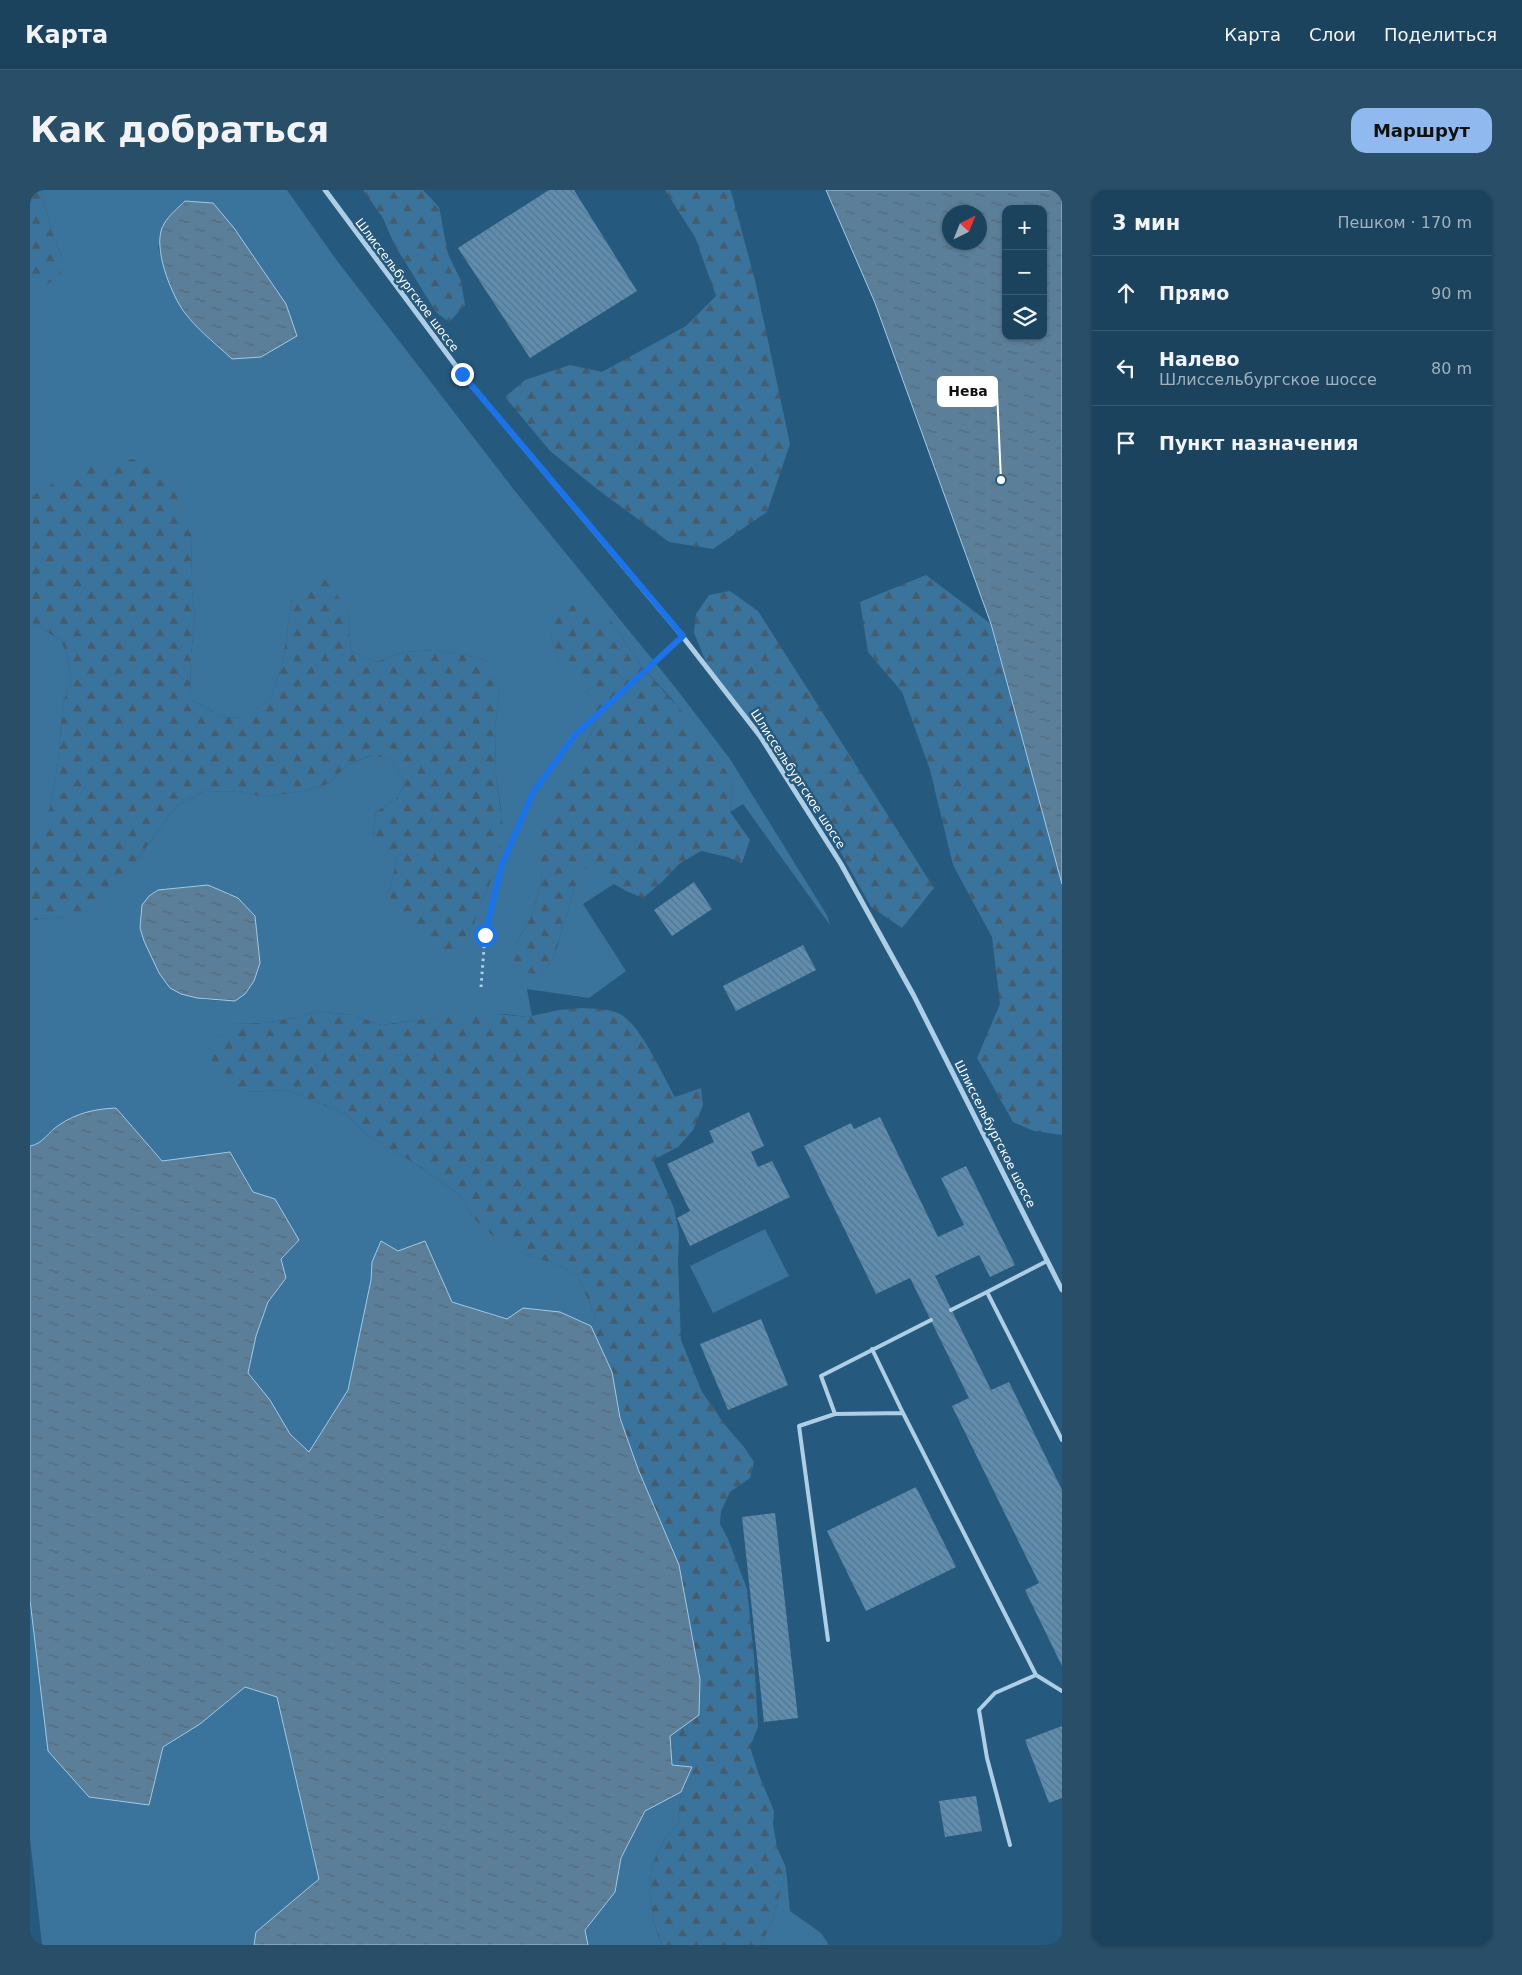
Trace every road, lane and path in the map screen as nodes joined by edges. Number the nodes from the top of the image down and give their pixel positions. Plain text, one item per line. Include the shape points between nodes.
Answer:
1 (325, 190) edge
2 (683, 636) junction
3 (481, 987) dead end
4 (1047, 1261) junction
5 (1062, 1290) edge
6 (987, 1292) junction
7 (951, 1310) dead end
8 (931, 1320) dead end
9 (872, 1349) junction
10 (904, 1413) junction
11 (835, 1414) junction
12 (1062, 1440) edge
13 (828, 1640) dead end
14 (1036, 1675) junction
15 (1062, 1691) edge
16 (1010, 1845) dead end

1 - 2 street, Шлиссельбургское шоссе via 462,374
2 - 3 path via 574,736 532,794 501,867 485,935
2 - 4 street, Шлиссельбургское шоссе via 760,736 841,864 914,996
4 - 5 street, Шлиссельбургское шоссе
4 - 6 lane
6 - 7 lane
6 - 12 lane
8 - 9 lane
9 - 10 lane
9 - 11 lane via 821,1376
10 - 11 lane
10 - 14 lane
11 - 13 lane via 799,1426
14 - 15 lane
14 - 16 lane via 995,1693 979,1710 987,1758

